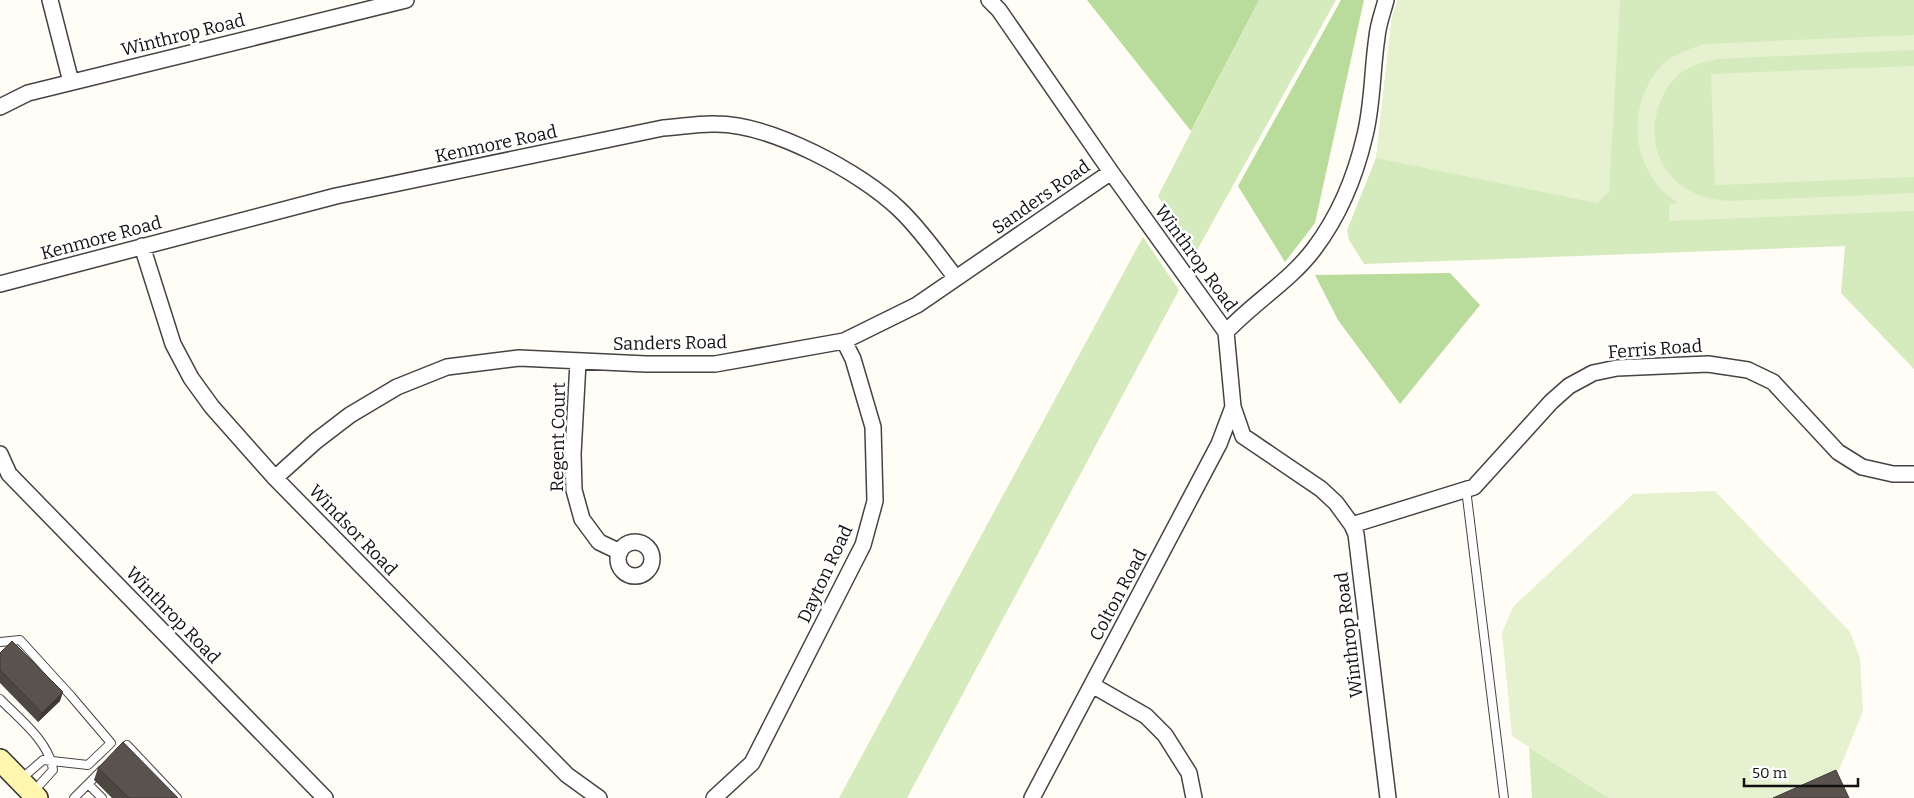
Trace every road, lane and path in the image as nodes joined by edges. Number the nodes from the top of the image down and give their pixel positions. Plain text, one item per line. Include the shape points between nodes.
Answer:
1 (50, 0) edge
2 (406, 0) edge
3 (989, 0) edge
4 (1386, 0) edge
5 (71, 82) junction
6 (0, 107) edge
7 (1111, 172) junction
8 (142, 246) junction
9 (956, 278) junction
10 (0, 284) edge
11 (1226, 332) junction
12 (844, 341) junction
13 (578, 362) junction
14 (1233, 407) junction
15 (0, 454) edge
16 (1914, 474) edge
17 (5, 476) edge
18 (275, 478) junction
19 (1466, 489) junction
20 (1352, 524) junction
21 (620, 552) dead end
22 (0, 642) edge
23 (1092, 685) junction
24 (0, 699) edge
25 (114, 758) edge
26 (0, 760) edge
27 (52, 760) junction
28 (108, 764) edge
29 (88, 784) junction
30 (29, 791) edge
31 (74, 798) edge
32 (102, 798) edge
33 (177, 798) edge
34 (325, 798) edge
35 (600, 798) edge
36 (714, 798) edge
37 (1032, 798) edge
38 (1194, 798) edge
39 (1388, 798) edge
40 (1504, 798) edge

1 - 5 street
2 - 5 street, Winthrop Road
3 - 7 street, Winthrop Road
4 - 11 street via 1377,35 1365,134 1352,179 1314,250
5 - 6 street, Winthrop Road via 28,93
7 - 9 street, Sanders Road
7 - 11 street, Winthrop Road
8 - 9 street, Kenmore Road via 336,196 663,128 717,124 749,128 819,154 872,188 900,210
8 - 10 street, Kenmore Road
8 - 18 street, Windsor Road via 173,344 192,378 212,407
9 - 12 street, Sanders Road via 917,305
11 - 14 street, Winthrop Road
12 - 13 street, Sanders Road via 715,364
12 - 36 street, Dayton Road via 853,360 872,427 875,501 863,545 752,762
13 - 18 street, Sanders Road via 519,358 447,367 398,387 350,415
13 - 21 street, Regent Court via 574,490 582,518 599,542
14 - 20 street, Winthrop Road via 1243,436 1321,489
14 - 23 street, Colton Road via 1219,444
15 - 17 street, Winthrop Road
16 - 19 street, Ferris Road via 1893,474 1862,467 1838,452 1773,382 1748,370 1708,364 1617,368 1593,373 1569,386 1550,402 1480,481
17 - 34 street, Winthrop Road
18 - 35 street, Windsor Road via 567,775
19 - 20 street, Ferris Road
19 - 40 lane
20 - 39 street, Winthrop Road via 1356,534
22 - 27 lane via 20,640 111,742 88,765
23 - 37 street, Colton Road
23 - 38 street via 1146,716 1165,735 1189,773
24 - 27 lane via 38,738
25 - 33 lane via 127,745
26 - 30 main road
27 - 30 lane via 53,770
27 - 30 lane via 43,760
28 - 29 lane
29 - 31 lane
29 - 32 lane

